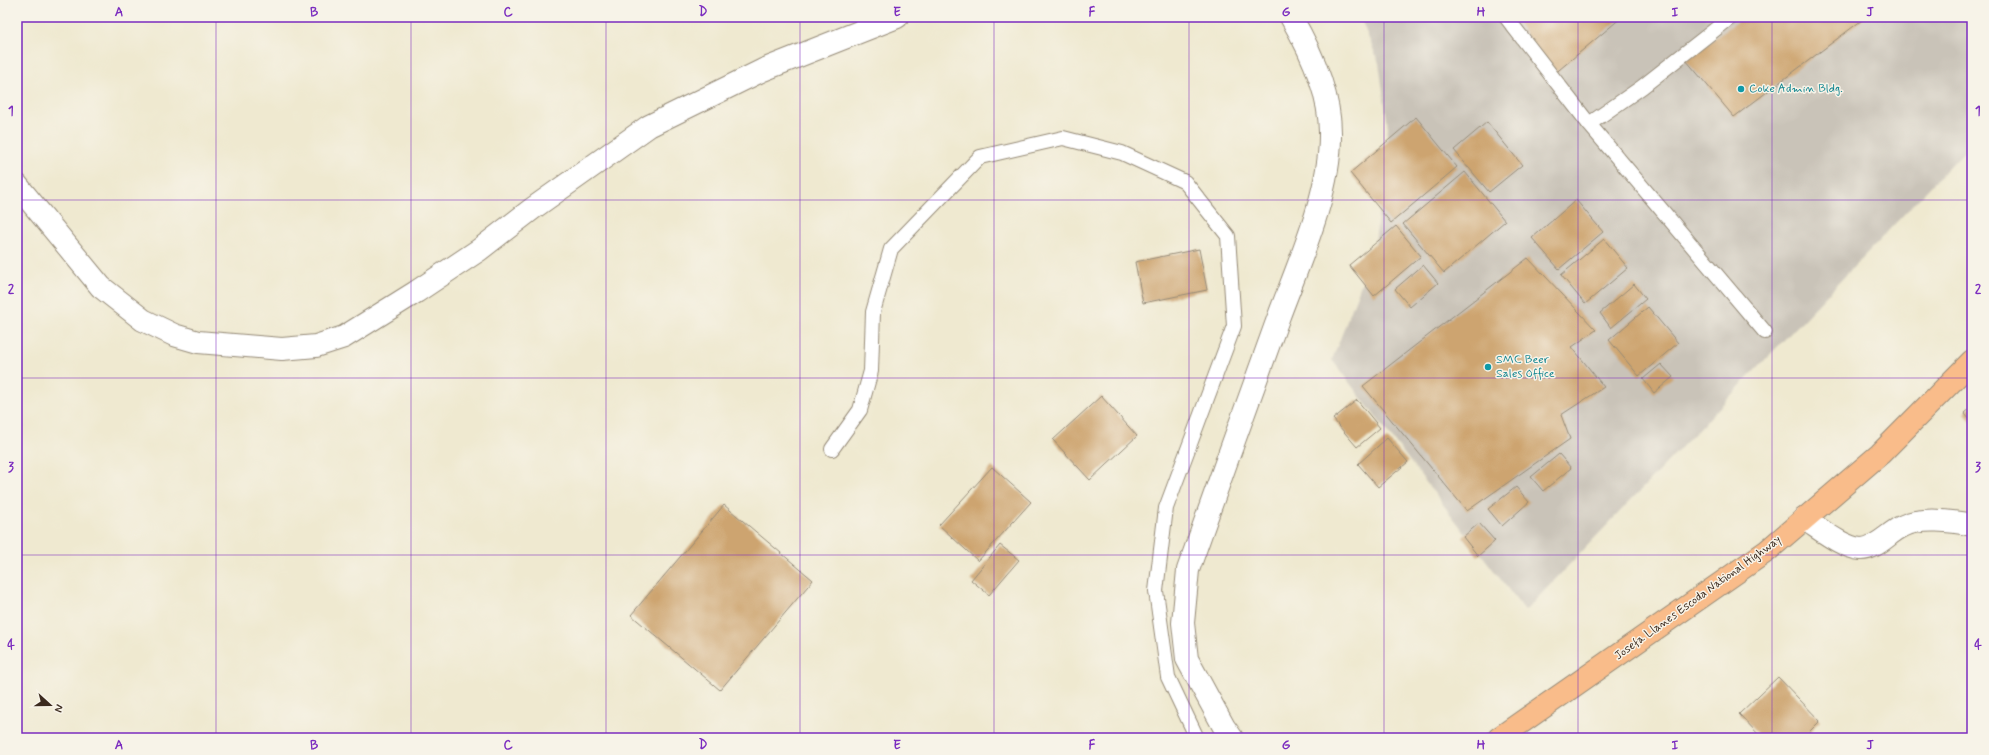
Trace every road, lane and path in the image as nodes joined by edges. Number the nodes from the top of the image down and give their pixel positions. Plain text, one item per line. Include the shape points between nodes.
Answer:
1 (897, 17) edge
2 (1291, 17) edge
3 (1506, 17) edge
4 (1730, 17) edge
5 (1589, 124) junction
6 (17, 186) edge
7 (1765, 332) dead end
8 (1972, 361) edge
9 (832, 449) dead end
10 (1804, 519) junction
11 (1972, 525) edge
12 (1197, 738) edge
13 (1232, 738) edge
14 (1499, 738) edge

1 - 6 street via 763,70 649,126 416,292 344,337 316,346 282,349 198,342 174,335 142,320 101,287
2 - 13 street via 1306,42 1327,99 1330,136 1327,178 1188,570 1183,623 1187,659
3 - 5 lane
4 - 5 lane via 1642,87
5 - 7 lane
8 - 10 main road, Josefa Llanes Escoda National Highway via 1880,454
9 - 12 lane via 860,410 871,371 873,312 891,249 980,157 1063,138 1122,153 1185,182 1228,236 1234,326 1166,508 1156,591 1168,677
10 - 11 street via 1834,538 1860,549 1871,547 1902,526 1913,522 1955,522
10 - 14 main road, Josefa Llanes Escoda National Highway via 1766,551

